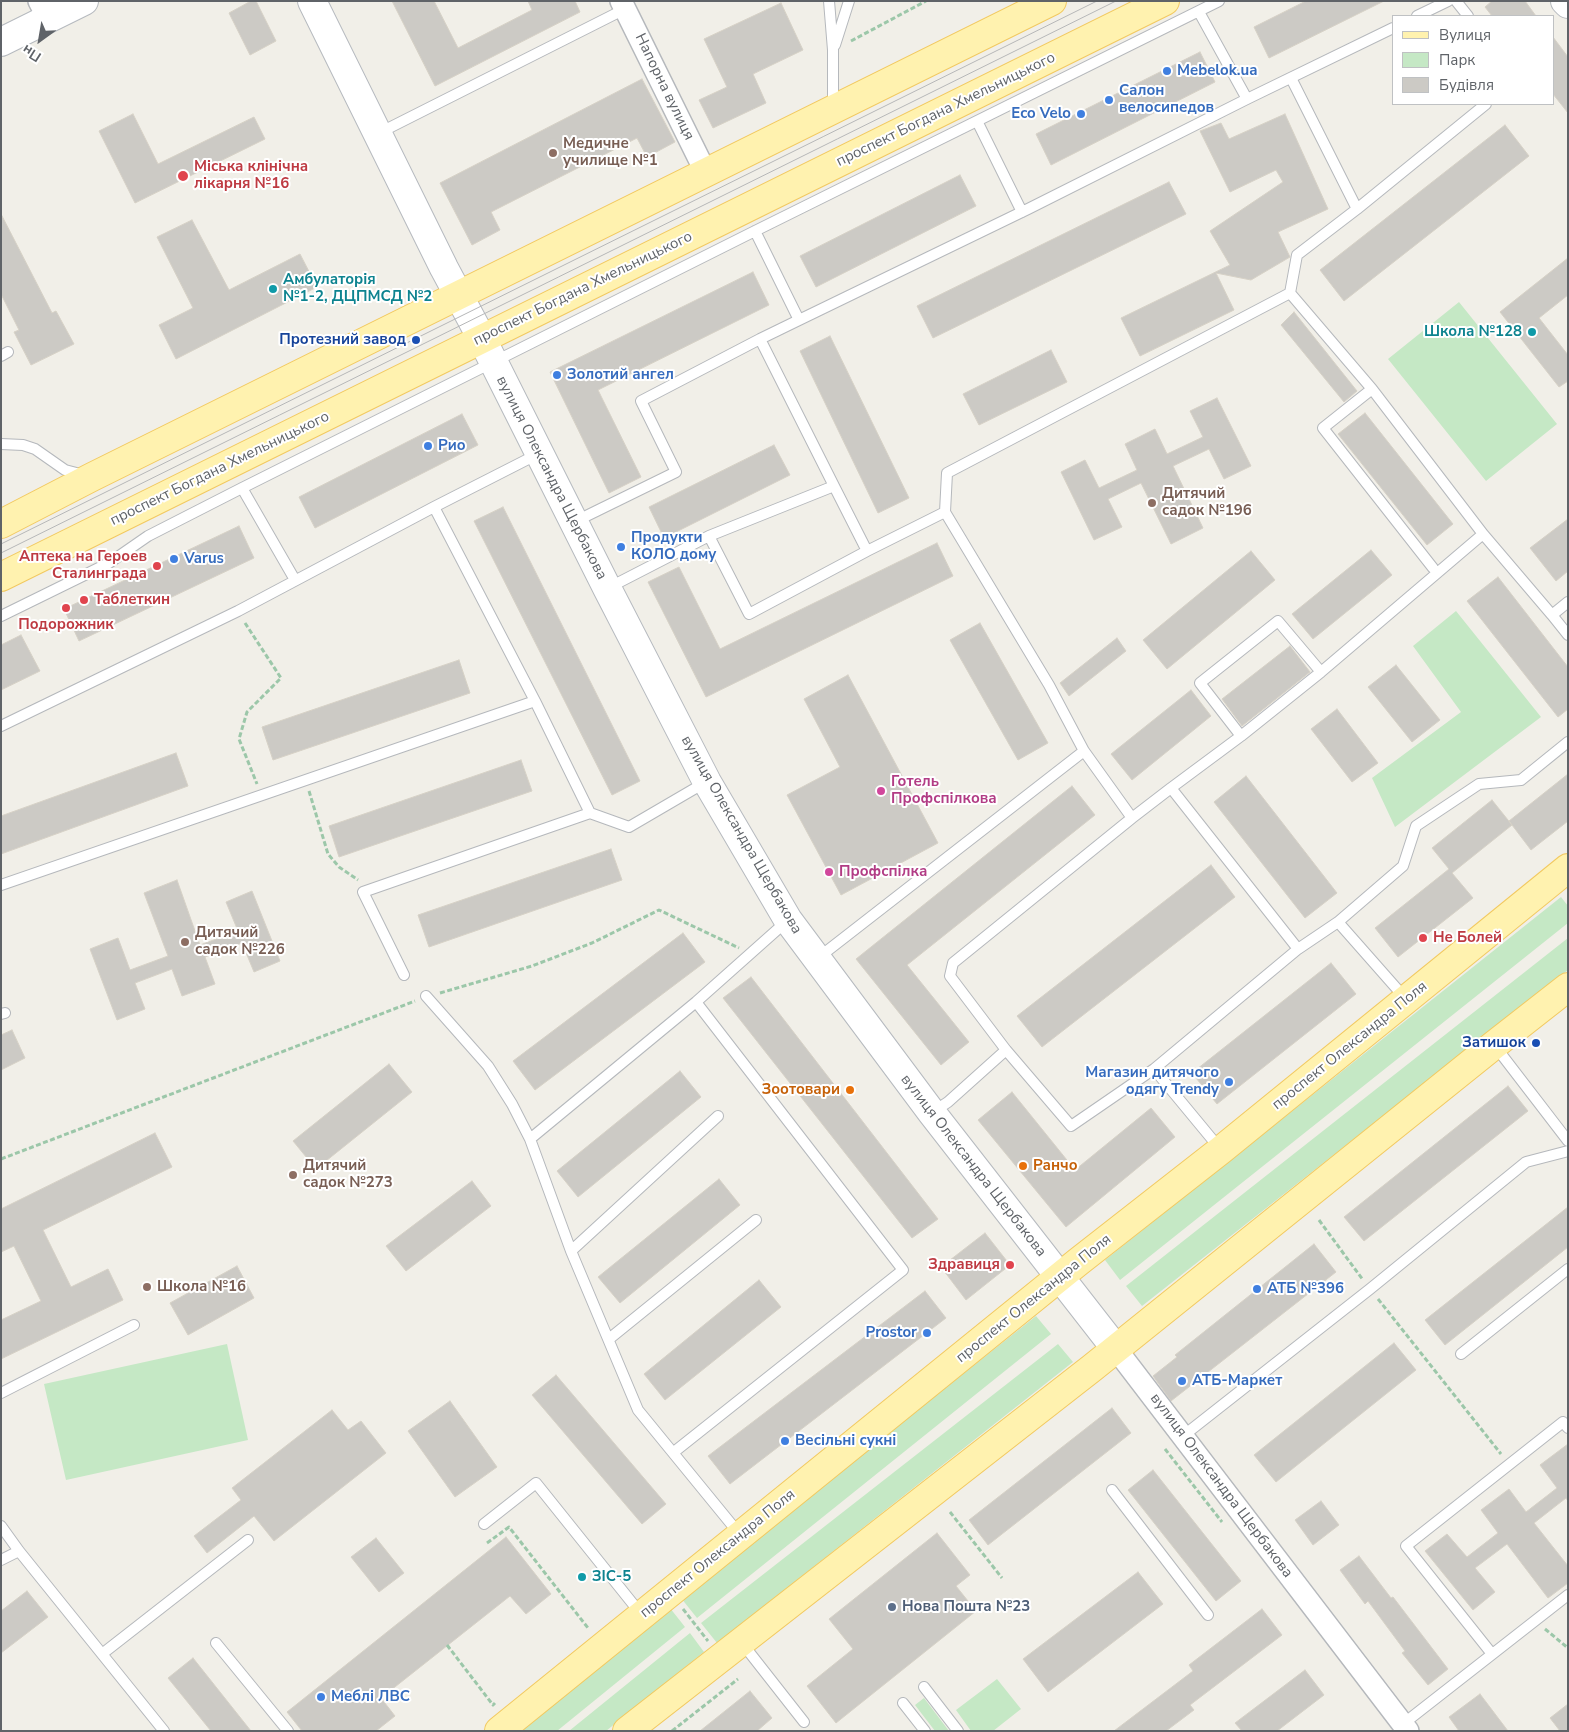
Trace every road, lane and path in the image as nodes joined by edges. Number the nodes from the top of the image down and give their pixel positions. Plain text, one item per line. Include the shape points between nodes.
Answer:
1 (84, 1) edge
2 (312, 1) edge
3 (829, 1) edge
4 (850, 1) edge
5 (926, 1) edge
6 (1052, 1) edge
7 (1165, 1) edge
8 (1219, 1) edge
9 (1448, 1) edge
10 (1456, 1) edge
11 (1565, 1) edge
12 (1568, 4) edge
13 (623, 5) edge
14 (44, 10) edge
15 (1199, 12) junction
16 (1419, 15) edge
17 (1467, 15) edge
18 (1392, 28) edge
19 (1, 42) edge
20 (833, 50) junction
21 (1069, 62) junction
22 (1291, 78) junction
23 (1247, 99) junction
24 (1485, 105) edge
25 (833, 110) junction
26 (977, 121) junction
27 (378, 134) junction
28 (849, 171) junction
29 (706, 173) junction
30 (1356, 209) junction
31 (1022, 212) junction
32 (755, 230) junction
33 (1290, 292) junction
34 (458, 295) junction
35 (799, 320) junction
36 (760, 339) junction
37 (487, 351) junction
38 (1372, 389) junction
39 (1, 444) edge
40 (539, 454) junction
41 (92, 476) junction
42 (834, 486) junction
43 (242, 488) junction
44 (434, 507) junction
45 (945, 512) junction
46 (573, 522) junction
47 (1, 524) edge
48 (1483, 534) junction
49 (709, 536) junction
50 (867, 551) junction
51 (1433, 568) dead end
52 (1, 577) edge
53 (295, 580) junction
54 (607, 588) junction
55 (1568, 602) edge
56 (238, 611) junction
57 (1552, 615) junction
58 (1, 616) edge
59 (1568, 635) edge
60 (1322, 672) junction
61 (535, 701) junction
62 (1, 726) edge
63 (1242, 736) junction
64 (1568, 742) edge
65 (1084, 751) junction
66 (306, 779) junction
67 (706, 782) junction
68 (1171, 788) junction
69 (261, 794) junction
70 (590, 813) junction
71 (1132, 818) junction
72 (1568, 868) edge
73 (1, 885) edge
74 (363, 892) junction
75 (788, 920) junction
76 (1338, 922) junction
77 (1298, 949) junction
78 (751, 953) junction
79 (816, 959) junction
80 (404, 975) dead end
81 (1568, 987) edge
82 (426, 996) junction
83 (1406, 1000) junction
84 (696, 1002) junction
85 (1494, 1044) junction
86 (1006, 1050) junction
87 (1154, 1069) junction
88 (932, 1113) junction
89 (718, 1116) dead end
90 (530, 1139) junction
91 (1568, 1141) edge
92 (1221, 1150) junction
93 (1568, 1151) edge
94 (1, 1159) edge
95 (756, 1220) dead end
96 (1319, 1220) dead end
97 (571, 1252) junction
98 (1568, 1269) edge
99 (1059, 1278) junction
100 (1370, 1289) junction
101 (134, 1325) dead end
102 (609, 1339) junction
103 (1116, 1348) junction
104 (1461, 1354) dead end
105 (1, 1393) edge
106 (1568, 1428) edge
107 (1183, 1436) junction
108 (674, 1452) junction
109 (1509, 1465) junction
110 (1112, 1490) dead end
111 (950, 1512) dead end
112 (484, 1524) dead end
113 (1, 1526) edge
114 (741, 1536) junction
115 (248, 1540) dead end
116 (487, 1543) dead end
117 (19, 1551) junction
118 (1, 1560) edge
119 (1002, 1578) dead end
120 (1568, 1595) edge
121 (678, 1602) dead end
122 (642, 1615) junction
123 (1208, 1615) dead end
124 (1536, 1620) junction
125 (588, 1628) dead end
126 (741, 1642) junction
127 (216, 1643) dead end
128 (447, 1645) dead end
129 (714, 1648) dead end
130 (1568, 1648) edge
131 (102, 1654) junction
132 (1492, 1654) junction
133 (738, 1680) dead end
134 (924, 1687) dead end
135 (903, 1703) dead end
136 (493, 1705) dead end
137 (804, 1722) dead end
138 (1406, 1727) edge
139 (164, 1731) edge
140 (288, 1731) edge
141 (499, 1731) edge
142 (627, 1731) edge
143 (672, 1731) edge
144 (926, 1731) edge
145 (958, 1731) edge

1 - 14 street
2 - 27 street, вулиця Олександра Щербакова
3 - 20 lane
4 - 20 lane
5 - 20 path
6 - 25 main road
7 - 21 main road, проспект Богдана Хмельницького
8 - 15 lane
9 - 16 lane
10 - 17 lane
11 - 12 street
13 - 27 lane
13 - 29 street, Напорна вулиця
14 - 19 street
15 - 21 lane
15 - 23 lane
18 - 22 lane
20 - 25 lane
21 - 26 lane
21 - 28 main road, проспект Богдана Хмельницького
22 - 23 lane
22 - 30 lane
23 - 31 lane
24 - 30 lane
25 - 29 main road
26 - 28 lane
26 - 31 lane
27 - 34 street, вулиця Олександра Щербакова
28 - 32 lane
28 - 37 main road, проспект Богдана Хмельницького
29 - 34 main road
30 - 33 lane via 1297,255
31 - 35 lane
32 - 35 lane
32 - 37 lane
33 - 38 lane
33 - 45 lane via 946,473
34 - 37 street, вулиця Олександра Щербакова
34 - 41 main road
35 - 36 lane
36 - 42 lane
36 - 46 lane via 641,401 676,472
37 - 40 street, вулиця Олександра Щербакова
37 - 43 lane
37 - 52 main road, проспект Богдана Хмельницького
38 - 48 lane
38 - 51 lane via 1324,428
39 - 41 lane via 35,449 65,470
40 - 44 lane
40 - 46 street, вулиця Олександра Щербакова
41 - 47 main road
42 - 49 lane
42 - 50 lane
43 - 53 lane
43 - 58 lane via 148,536 109,562
44 - 53 lane
44 - 61 lane
45 - 50 lane
45 - 65 lane via 1049,685
46 - 54 street, вулиця Олександра Щербакова
48 - 57 lane
48 - 60 lane
49 - 50 lane via 749,614
49 - 54 lane
53 - 56 lane
54 - 67 street, вулиця Олександра Щербакова
55 - 57 lane
56 - 62 lane
56 - 69 path via 281,678 247,712 239,739
57 - 59 lane
60 - 63 lane
60 - 63 lane via 1278,620 1200,683
61 - 66 lane
61 - 70 lane
63 - 68 lane
64 - 76 lane via 1521,780 1479,784 1416,826 1403,866
65 - 71 lane
65 - 79 lane
66 - 69 lane
66 - 74 path via 328,854 339,867 357,879
67 - 70 lane via 629,826
67 - 75 street, вулиця Олександра Щербакова
68 - 71 lane
68 - 77 lane
69 - 73 lane
70 - 74 lane
71 - 86 lane via 953,963 950,976
72 - 83 main road, проспект Олександра Поля
74 - 80 lane
75 - 78 lane
75 - 79 street, вулиця Олександра Щербакова
76 - 77 lane
76 - 83 lane
77 - 87 lane
78 - 82 path via 659,910 592,943 532,966
78 - 84 lane
79 - 88 street, вулиця Олександра Щербакова
81 - 85 main road
82 - 90 lane via 488,1066
82 - 94 path
83 - 92 main road, проспект Олександра Поля
84 - 90 lane
84 - 108 lane via 903,1270
85 - 91 lane
85 - 103 main road
86 - 87 lane via 1072,1126
86 - 88 lane
87 - 92 lane
88 - 99 street, вулиця Олександра Щербакова
89 - 97 lane
90 - 97 lane
92 - 99 main road, проспект Олександра Поля
93 - 100 lane via 1526,1162
95 - 102 lane
96 - 100 path
97 - 102 lane
98 - 104 lane
99 - 103 street, вулиця Олександра Щербакова
99 - 114 main road, проспект Олександра Поля
100 - 107 lane
100 - 109 path
101 - 105 lane
102 - 108 lane via 638,1410
103 - 107 street, вулиця Олександра Щербакова
103 - 126 main road
106 - 109 lane via 1563,1422
107 - 138 street, вулиця Олександра Щербакова
108 - 114 lane
109 - 132 lane via 1406,1546
110 - 123 lane
111 - 119 path
112 - 122 lane via 536,1483
113 - 117 lane
114 - 122 main road, проспект Олександра Поля
115 - 131 lane
116 - 125 path via 509,1527
117 - 118 lane
117 - 131 lane
120 - 124 lane
121 - 129 path
122 - 141 main road, проспект Олександра Поля
124 - 130 path
124 - 132 lane
126 - 137 lane
126 - 142 main road
127 - 140 lane
128 - 136 path
131 - 139 lane
132 - 138 lane
133 - 143 path
134 - 145 lane
135 - 144 lane

